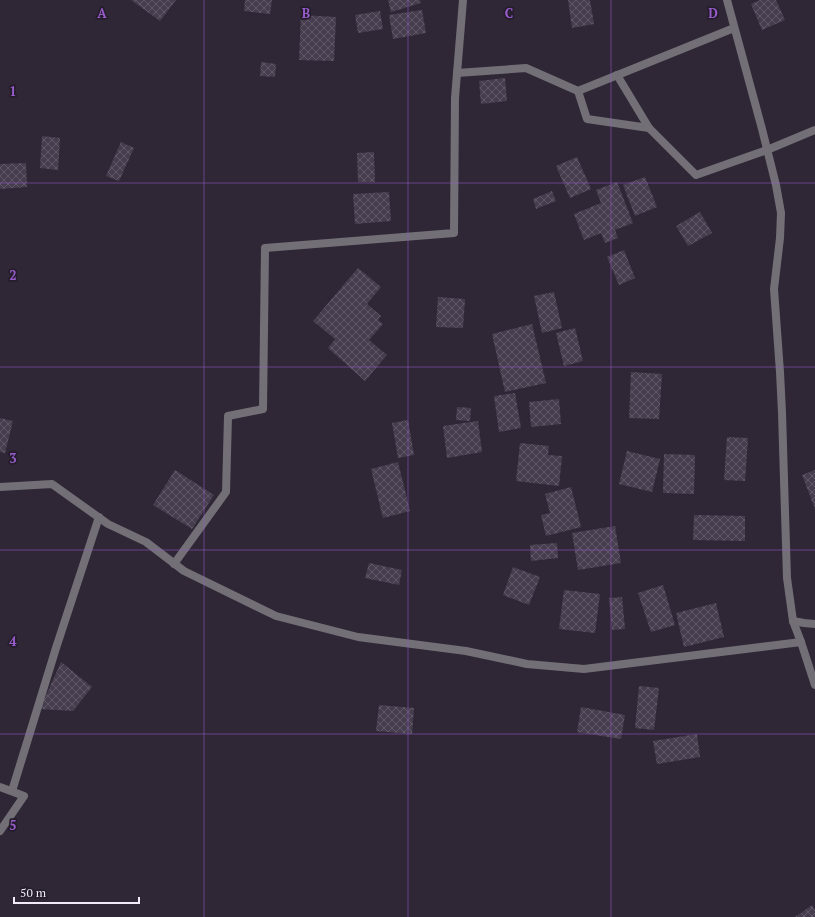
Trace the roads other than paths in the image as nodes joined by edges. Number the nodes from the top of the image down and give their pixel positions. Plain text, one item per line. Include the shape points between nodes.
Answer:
1 (463, 0) edge
2 (727, 0) edge
3 (734, 28) junction
4 (457, 73) junction
5 (617, 75) junction
6 (578, 91) junction
7 (649, 128) junction
8 (815, 130) edge
9 (767, 150) junction
10 (0, 487) edge
11 (99, 517) junction
12 (174, 564) junction
13 (793, 621) junction
14 (815, 624) edge
15 (801, 642) junction
16 (815, 686) edge
17 (0, 787) edge
18 (12, 791) junction
19 (0, 831) edge

1 - 4 street
2 - 3 street
3 - 5 street
3 - 9 street
4 - 6 street via 526,68
4 - 12 street via 454,233 265,248 263,409 228,416 226,492
5 - 6 street
5 - 7 street
6 - 7 street via 587,119
7 - 9 street via 696,175
8 - 9 street
9 - 13 street via 781,213 774,289 782,413 787,578
10 - 11 street via 52,484
11 - 12 street via 146,542
11 - 18 street
12 - 15 street via 276,616 358,637 466,651 527,664 584,669
13 - 14 street
13 - 15 street
15 - 16 street
17 - 18 street
18 - 19 street via 24,796

